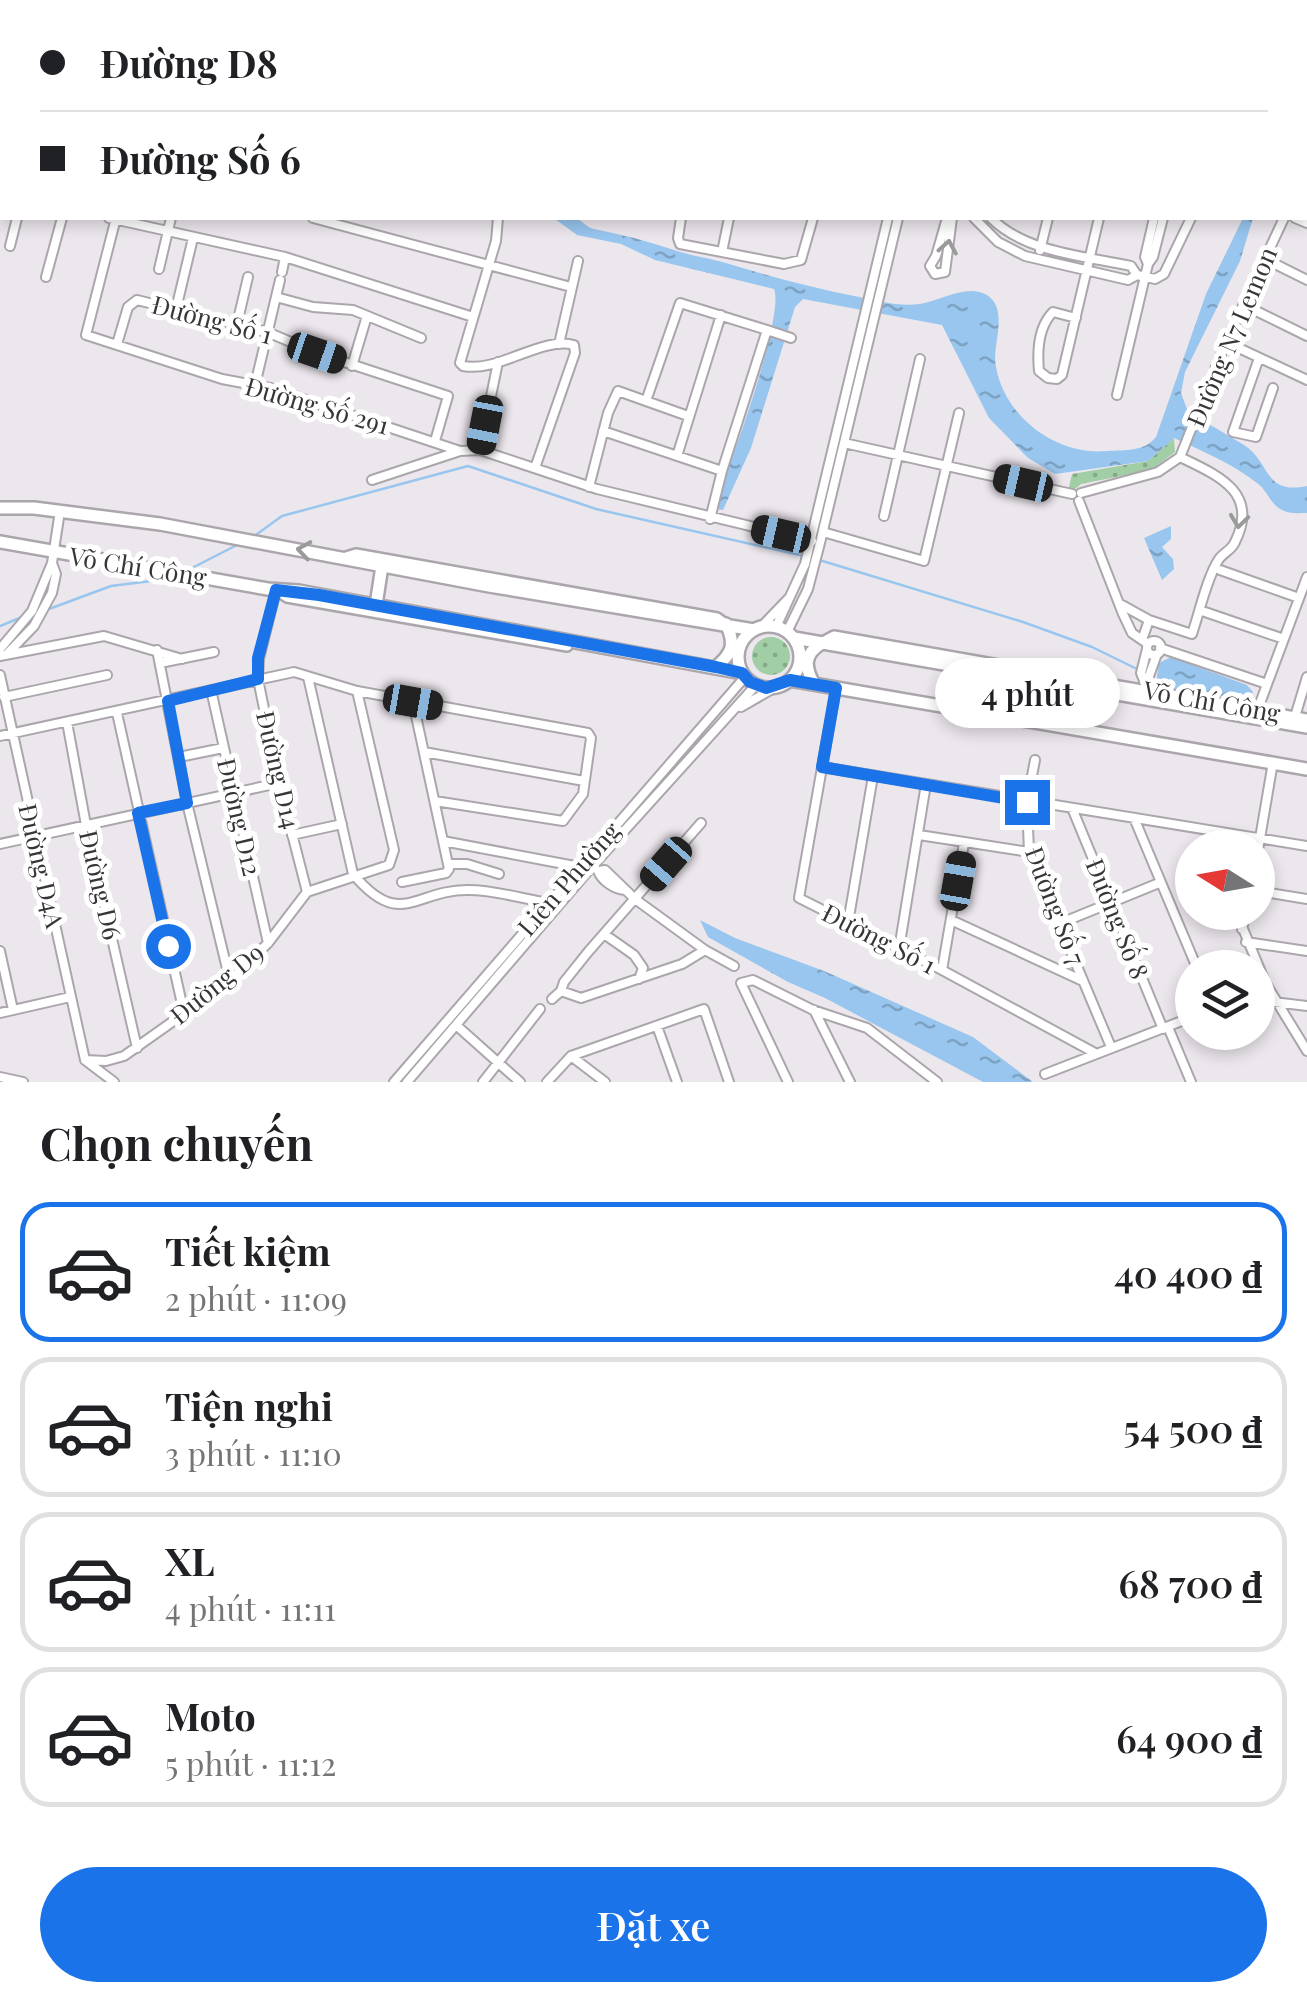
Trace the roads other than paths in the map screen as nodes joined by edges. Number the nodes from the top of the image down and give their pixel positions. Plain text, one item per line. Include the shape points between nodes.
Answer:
1 (17, 220) edge
2 (61, 220) edge
3 (114, 220) edge
4 (122, 220) edge
5 (171, 220) edge
6 (321, 220) edge
7 (498, 220) edge
8 (681, 220) edge
9 (729, 220) edge
10 (813, 220) edge
11 (888, 220) edge
12 (897, 220) edge
13 (948, 220) edge
14 (949, 220) edge
15 (976, 220) edge
16 (995, 220) edge
17 (996, 220) edge
18 (1048, 220) edge
19 (1099, 220) edge
20 (1154, 220) edge
21 (1162, 220) edge
22 (1190, 220) edge
23 (1283, 220) edge
24 (168, 232) junction
25 (990, 234) junction
26 (192, 238) junction
27 (10, 246) dead end
28 (1042, 246) junction
29 (722, 252) junction
30 (285, 257) junction
31 (1090, 257) junction
32 (1265, 259) junction
33 (1038, 260) junction
34 (578, 261) dead end
35 (1148, 264) junction
36 (490, 265) junction
37 (158, 268) dead end
38 (1087, 270) junction
39 (1141, 276) junction
40 (46, 278) dead end
41 (248, 278) dead end
42 (1307, 280) edge
43 (571, 286) junction
44 (876, 288) junction
45 (276, 297) junction
46 (1244, 305) junction
47 (176, 310) junction
48 (721, 315) junction
49 (366, 316) junction
50 (869, 316) junction
51 (472, 317) junction
52 (1076, 318) junction
53 (237, 324) junction
54 (768, 330) junction
55 (267, 332) junction
56 (1307, 336) edge
57 (788, 337) dead end
58 (421, 338) dead end
59 (1226, 342) junction
60 (118, 344) junction
61 (558, 344) junction
62 (1259, 358) junction
63 (920, 359) dead end
64 (498, 362) junction
65 (352, 366) junction
66 (1307, 380) edge
67 (254, 385) junction
68 (1274, 388) dead end
69 (1117, 395) dead end
70 (646, 401) junction
71 (959, 412) dead end
72 (688, 416) junction
73 (604, 432) junction
74 (434, 442) junction
75 (844, 443) junction
76 (480, 450) junction
77 (460, 451) junction
78 (898, 454) junction
79 (676, 456) junction
80 (1180, 456) junction
81 (947, 466) junction
82 (535, 468) junction
83 (722, 471) junction
84 (372, 480) dead end
85 (589, 486) junction
86 (1078, 496) junction
87 (0, 505) edge
88 (64, 512) junction
89 (884, 516) dead end
90 (710, 518) junction
91 (823, 532) junction
92 (0, 542) edge
93 (816, 542) junction
94 (346, 557) junction
95 (52, 558) junction
96 (810, 565) junction
97 (382, 566) junction
98 (1220, 570) dead end
99 (1307, 577) edge
100 (50, 586) junction
101 (798, 586) junction
102 (276, 590) junction
103 (1299, 598) junction
104 (376, 605) junction
105 (1122, 608) junction
106 (1204, 612) dead end
107 (1149, 620) junction
108 (726, 624) junction
109 (753, 628) junction
110 (1172, 628) junction
111 (790, 634) junction
112 (1284, 639) junction
113 (1144, 642) junction
114 (822, 643) junction
115 (157, 650) junction
116 (1161, 650) junction
117 (214, 652) dead end
118 (3, 653) edge
119 (182, 658) junction
120 (160, 663) junction
121 (716, 667) junction
122 (107, 675) dead end
123 (0, 676) edge
124 (308, 677) junction
125 (745, 677) junction
126 (1307, 677) edge
127 (258, 679) junction
128 (794, 681) junction
129 (814, 684) junction
130 (1268, 684) junction
131 (774, 688) junction
132 (836, 688) junction
133 (1144, 689) junction
134 (211, 690) junction
135 (357, 691) junction
136 (2, 697) edge
137 (1304, 699) edge
138 (168, 701) junction
139 (413, 702) junction
140 (117, 712) junction
141 (1256, 714) junction
142 (1307, 718) edge
143 (1294, 720) junction
144 (67, 722) junction
145 (718, 724) junction
146 (1307, 727) edge
147 (12, 733) junction
148 (0, 736) edge
149 (223, 748) junction
150 (424, 752) junction
151 (179, 757) junction
152 (1035, 760) dead end
153 (1279, 763) junction
154 (822, 767) junction
155 (1307, 769) edge
156 (874, 776) junction
157 (584, 781) junction
158 (279, 783) junction
159 (926, 784) junction
160 (232, 793) junction
161 (435, 801) junction
162 (1027, 802) junction
163 (187, 803) junction
164 (1072, 808) junction
165 (138, 813) junction
166 (1134, 818) junction
167 (701, 823) dead end
168 (342, 824) junction
169 (86, 826) junction
170 (1207, 830) edge
171 (1262, 830) edge
172 (292, 835) junction
173 (919, 835) junction
174 (34, 836) junction
175 (443, 841) junction
176 (1275, 841) edge
177 (964, 842) junction
178 (0, 844) edge
179 (1307, 846) edge
180 (1029, 852) junction
181 (589, 866) junction
182 (449, 868) junction
183 (353, 874) junction
184 (499, 874) dead end
185 (402, 882) dead end
186 (1159, 882) junction
187 (307, 892) junction
188 (1275, 894) edge
189 (636, 899) junction
190 (1307, 899) edge
191 (548, 903) junction
192 (1110, 903) junction
193 (951, 920) junction
194 (848, 923) junction
195 (1060, 923) junction
196 (1242, 930) edge
197 (604, 934) junction
198 (1246, 942) junction
199 (268, 943) junction
200 (900, 949) junction
201 (705, 950) junction
202 (1190, 950) edge
203 (1249, 950) edge
204 (1307, 951) edge
205 (0, 952) edge
206 (734, 966) dead end
207 (942, 970) junction
208 (639, 978) junction
209 (230, 981) junction
210 (1084, 981) junction
211 (562, 991) junction
212 (70, 997) junction
213 (552, 999) dead end
214 (1277, 1002) joint
215 (1307, 1006) edge
216 (13, 1010) junction
217 (540, 1010) dead end
218 (814, 1010) junction
219 (0, 1013) edge
220 (184, 1014) junction
221 (1175, 1024) edge
222 (456, 1025) junction
223 (657, 1026) junction
224 (1165, 1028) junction
225 (1111, 1047) junction
226 (137, 1048) junction
227 (1307, 1052) edge
228 (1094, 1053) junction
229 (571, 1056) junction
230 (85, 1060) junction
231 (498, 1062) junction
232 (1046, 1074) dead end
233 (0, 1078) edge
234 (22, 1082) edge
235 (114, 1082) edge
236 (394, 1082) edge
237 (407, 1082) edge
238 (483, 1082) edge
239 (520, 1082) edge
240 (547, 1082) edge
241 (605, 1082) edge
242 (677, 1082) edge
243 (730, 1082) edge
244 (788, 1082) edge
245 (850, 1082) edge
246 (937, 1082) edge
247 (1191, 1082) edge

1 - 27 street
2 - 40 street
3 - 60 street, Đường Số 291 via 86,335
4 - 24 street
5 - 24 street
6 - 36 street
7 - 36 street
8 - 29 street via 680,244
9 - 29 street
10 - 29 street via 800,262
11 - 44 street
12 - 44 street
13 -> 14 street via 930,266 935,274 945,272
15 - 25 street
16 - 25 street
17 - 28 street via 1016,237
18 - 28 street
19 - 31 street
20 - 35 street
21 - 35 street
22 - 39 street via 1164,274
23 - 32 street, Đường N7 Lemon
24 - 26 street
24 - 37 street
25 - 33 street
26 - 30 street
26 - 47 street
28 - 31 street
28 - 33 street
30 - 45 street
30 - 51 street
31 - 38 street
31 - 39 street via 1131,266
32 - 42 street
32 - 46 street, Đường N7 Lemon
33 - 38 street
34 - 43 street
35 - 39 street
36 - 43 street
36 - 51 street
38 - 39 street via 1128,280
38 - 52 street
39 - 69 street
41 - 53 street
43 - 61 street
44 - 50 street
45 - 49 street
45 - 55 street
46 - 56 street
46 - 59 street, Đường N7 Lemon
47 - 53 street, Đường Số 1
47 - 60 street, Đường Số 1 via 131,302
48 - 54 street
48 - 70 street via 684,302 678,306
48 - 72 street
49 - 58 street
49 - 65 street
50 - 75 street
50 - 93 street
51 - 64 street via 460,363 470,368
52 - 52 street via 1062,376 1048,378 1039,370 1037,352 1044,323 1053,312
53 - 55 street, Đường Số 1
54 - 57 street
54 - 83 street
55 - 65 street, Đường Số 1
55 - 67 street
59 - 62 street
59 - 80 street, Đường N7 Lemon
60 - 67 street, Đường Số 291
61 - 64 street
61 - 82 street via 571,344 575,353
62 - 66 street
62 - 68 street via 1233,432 1256,436
63 - 78 street
64 - 76 street
65 - 74 street, Đường Số 1 via 448,396
67 - 74 street, Đường Số 291
70 - 72 street
70 - 73 street via 618,391
71 - 81 street
72 - 79 street
73 - 79 street
73 - 85 street
74 - 77 street, Đường Số 291
75 - 78 street
75 - 91 street
76 - 77 street
76 - 82 street
77 - 84 street
78 - 81 street
78 - 89 street
79 - 83 street
80 - 86 street via 1158,472
80 -> 110 street via 1224,480 1243,513 1192,634
81 - 86 street
81 - 91 street via 924,561
82 - 85 street
83 - 90 street
85 - 90 street
86 - 105 street
87 - 88 highway, Võ Chí Công
94 -> 88 highway, Võ Chí Công
88 - 95 street
90 - 93 street
91 - 93 street
92 - 95 highway, Võ Chí Công
93 - 96 street
94 - 97 highway, Võ Chí Công
94 - 108 main road, Võ Chí Công
95 - 100 street
95 - 102 highway, Võ Chí Công
96 - 101 street
96 - 111 street
97 - 104 highway
97 - 108 highway, Võ Chí Công
98 - 103 street
99 - 103 street
100 - 118 street
100 - 118 street via 34,626
101 - 109 street
101 - 111 street
102 - 104 highway, Võ Chí Công
102 - 121 main road, Võ Chí Công via 349,609 705,671
102 - 127 street, Đường D14
103 - 112 street
104 - 121 highway, Võ Chí Công
105 - 107 street
105 - 113 street
106 - 112 street
107 - 110 street
107 - 113 street
108 - 109 highway, Võ Chí Công
108 - 121 highway via 732,647
109 - 111 highway
109 - 125 highway via 741,644
110 - 116 street
111 - 114 highway, Võ Chí Công
111 - 128 highway via 805,660
112 - 130 street
113 - 116 street via 1156,642
113 - 133 street
114 - 129 highway via 807,660
114 - 133 highway, Võ Chí Công
115 - 118 street via 104,636
115 - 119 street
115 - 120 street
116 - 130 street
116 - 133 street
117 - 119 street
119 - 120 street
120 - 138 street
121 - 125 highway, Võ Chí Công
122 - 136 street
123 - 136 street, Đường D4A
124 - 127 street via 294,672
124 - 135 street
124 - 168 street
125 - 131 highway
125 - 145 street, Liên Phường
125 - 181 street, Liên Phường
126 - 137 street
127 - 134 street
127 - 158 street, Đường D14
128 - 129 highway, Võ Chí Công
128 - 131 highway
129 - 132 highway, Võ Chí Công
130 - 141 street
131 - 145 street
132 - 153 highway, Võ Chí Công
132 - 154 street, Đường Số 1
133 - 141 highway, Võ Chí Công
134 - 138 street
134 - 149 street, Đường D12
135 - 139 street
135 - 183 street via 394,850 390,866
136 - 147 street, Đường D4A
137 - 143 street
138 - 140 street
138 - 151 street
139 - 150 street
139 - 157 street via 588,733
140 - 144 street
140 - 165 street
141 - 143 highway, Võ Chí Công
142 - 143 main road, Võ Chí Công
143 - 146 highway, Võ Chí Công
144 - 147 street
144 - 169 street, Đường D6
145 - 181 street, Liên Phường
147 - 148 street
147 - 174 street, Đường D4A
149 - 151 street
149 - 160 street, Đường D12
150 - 157 street
150 - 161 street
151 - 163 street
152 - 162 street, Đường Số 7
153 - 155 highway, Võ Chí Công
153 - 171 street
154 - 156 street
154 - 194 street, Đường Số 1 via 799,898
156 - 159 street
156 - 194 street
157 - 161 street via 578,804 563,821
158 - 160 street
158 - 172 street, Đường D14
159 - 162 street
159 - 173 street
160 - 163 street
160 - 199 street, Đường D12
161 - 175 street
162 - 164 street
162 - 180 street, Đường Số 7
163 - 165 street
163 - 209 street
164 - 166 street
164 - 192 street, Đường Số 8
165 - 169 street
165 - 220 street
166 - 170 street
166 - 186 street
167 - 189 street
168 - 172 street
168 - 183 street
169 - 174 street
169 - 226 street, Đường D6
172 - 187 street, Đường D14
173 - 177 street
173 - 200 street
174 - 178 street
174 - 212 street, Đường D4A
175 - 181 street
175 - 182 street
176 - 179 street
177 - 180 street
177 - 193 street
180 - 195 street, Đường Số 7
181 - 189 street via 605,870
181 - 191 street, Liên Phường
181 - 222 street, Liên Phường
182 - 184 street via 467,864
182 - 185 street
183 - 187 street
183 - 191 street via 388,904 467,890
186 - 192 street
186 - 202 street
187 - 199 street, Đường D9
188 - 190 street
189 - 197 street
189 - 201 street
191 - 236 street, Liên Phường
192 - 195 street
192 - 224 street, Đường Số 8
193 - 207 street
193 - 210 street
194 - 200 street, Đường Số 1
195 - 210 street, Đường Số 7
196 - 198 street
197 - 208 street via 634,955 644,968
197 - 211 street
198 - 203 street
198 - 204 street
199 - 209 street, Đường D9
200 - 207 street, Đường Số 1
201 - 206 street
201 - 208 street
205 - 216 street
207 - 228 street, Đường Số 1
208 - 211 street via 580,998
209 - 220 street, Đường D9
210 - 225 street, Đường Số 7
211 - 213 street
212 - 216 street
212 - 230 street, Đường D4A
214 - 215 street
214 - 227 street
216 - 219 street
217 - 231 street
218 - 244 street via 753,980 741,983
218 - 245 street
218 - 246 street via 867,1028
220 - 226 street, Đường D9
221 - 224 street
222 - 231 street
222 - 237 street, Liên Phường
223 - 229 street
223 - 242 street
223 - 243 street via 704,1010
224 - 225 street
224 - 247 street, Đường Số 8
225 - 228 street
226 - 230 street, Đường D9 via 106,1061
228 - 232 street
229 - 240 street
229 - 241 street
230 - 235 street
231 - 238 street
231 - 239 street
233 - 234 street

